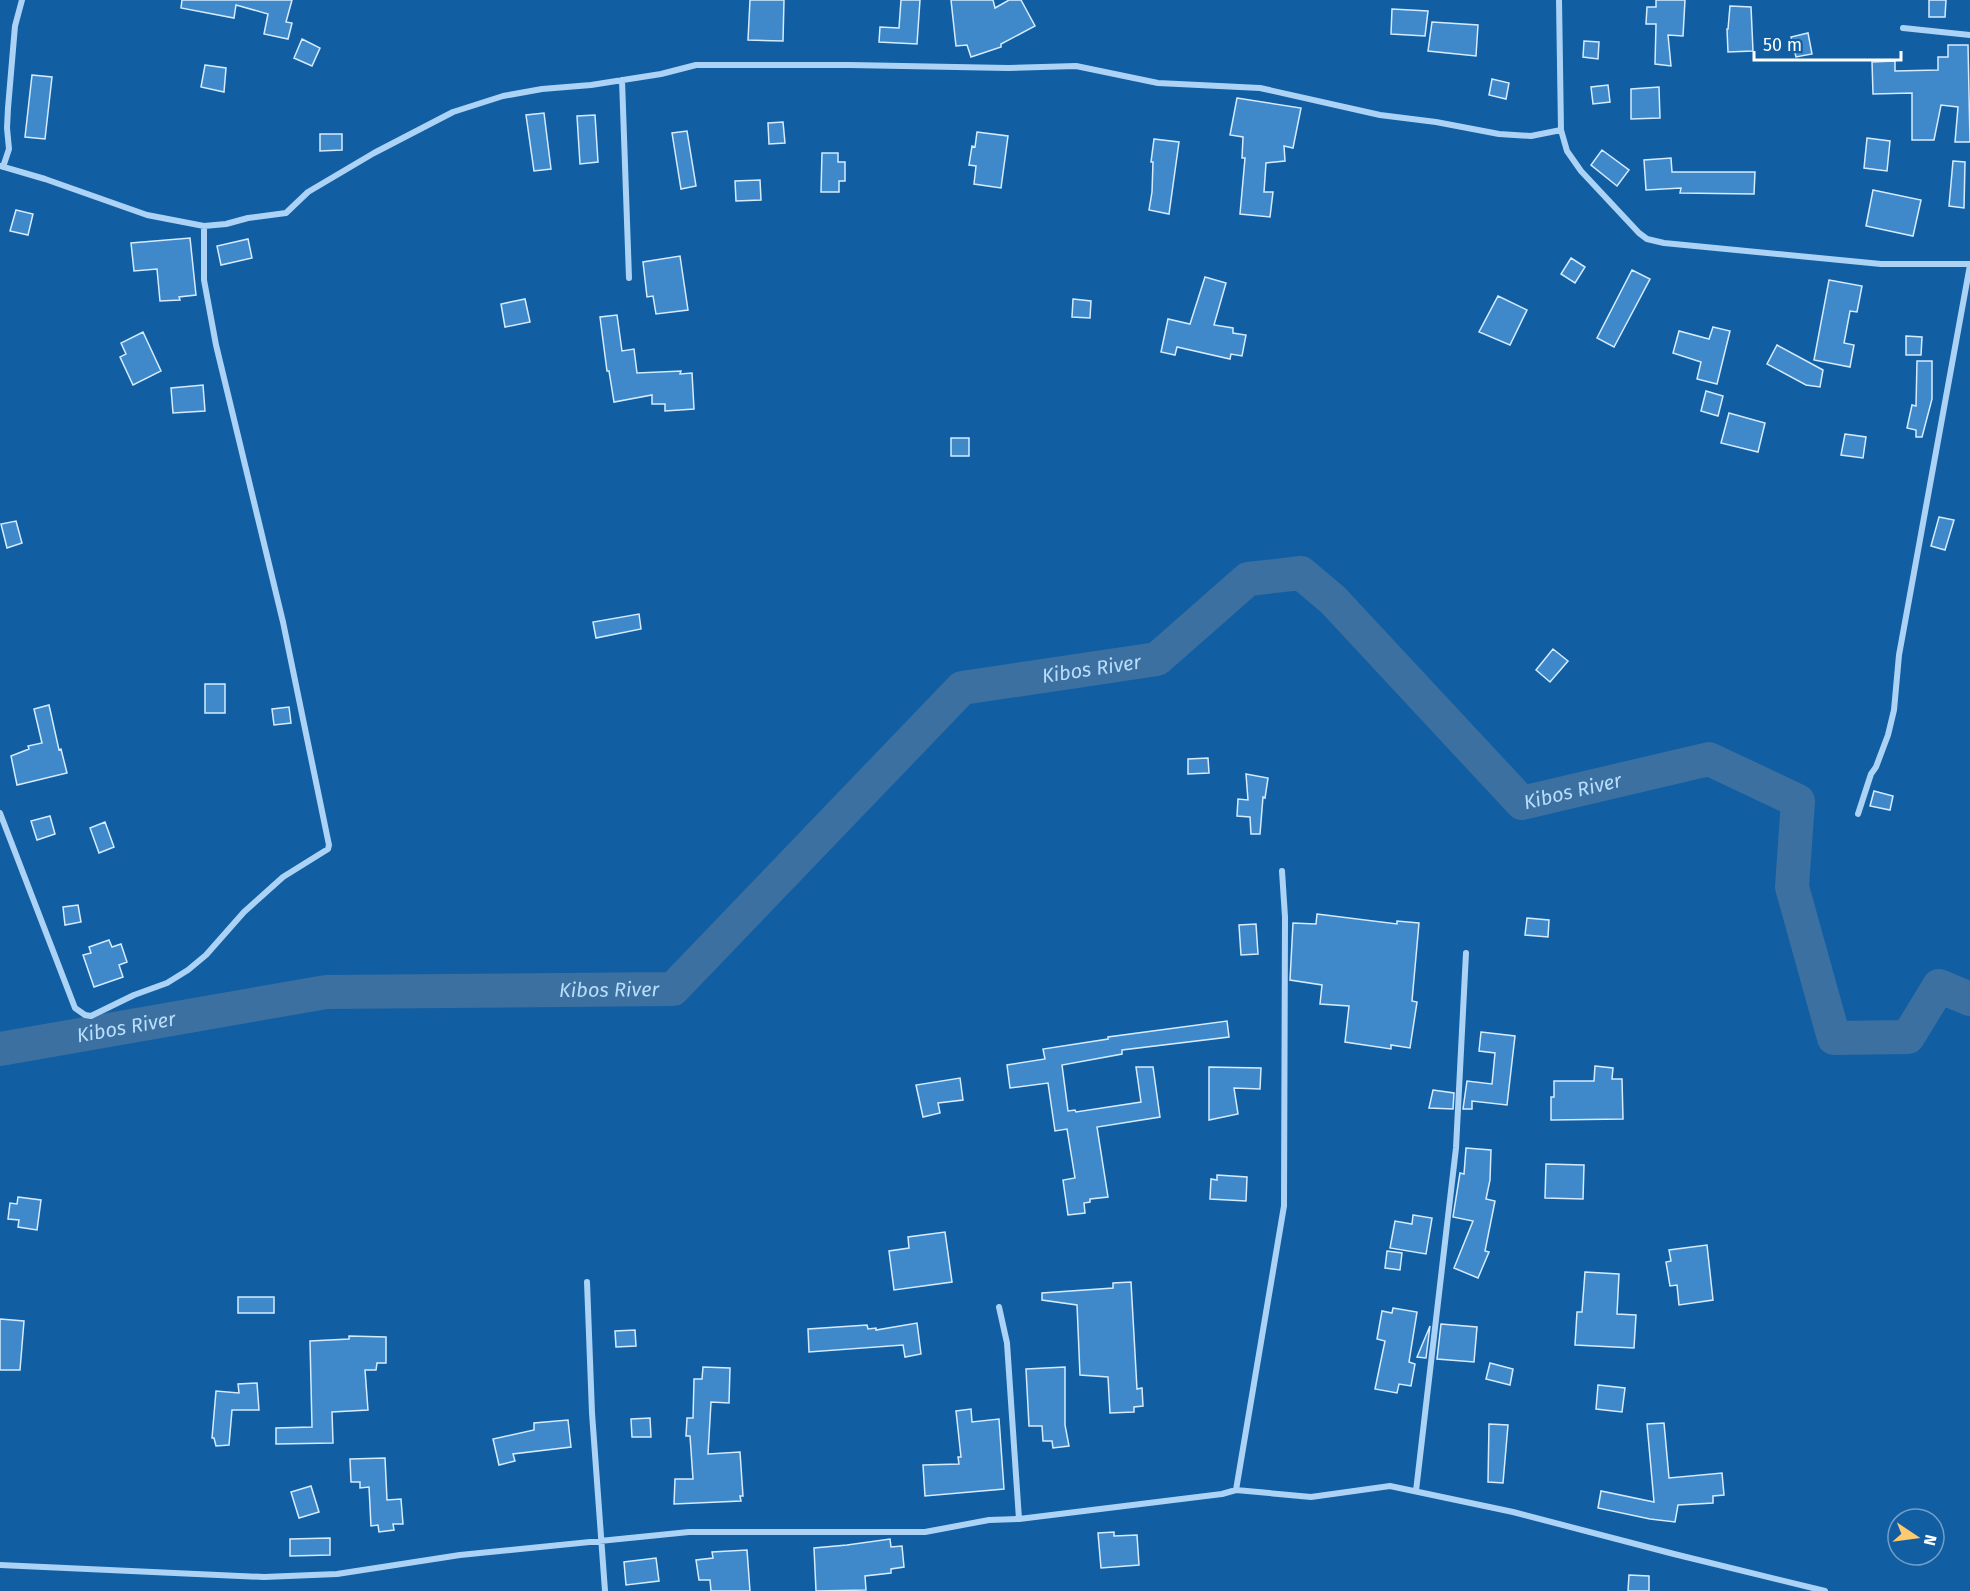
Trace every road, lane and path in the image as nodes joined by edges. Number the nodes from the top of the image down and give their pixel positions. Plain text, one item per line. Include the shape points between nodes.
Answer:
1 (22, 0) edge
2 (1559, 0) edge
3 (1904, 28) dead end
4 (1970, 35) edge
5 (622, 80) junction
6 (1561, 130) junction
7 (2, 166) edge
8 (204, 226) junction
9 (1970, 264) edge
10 (629, 278) dead end
11 (0, 813) edge
12 (1858, 814) dead end
13 (1282, 871) dead end
14 (1466, 953) dead end
15 (587, 1282) dead end
16 (999, 1306) dead end
17 (1236, 1490) junction
18 (1416, 1491) junction
19 (1019, 1519) junction
20 (602, 1541) junction
21 (0, 1565) edge
22 (605, 1591) edge
23 (1825, 1591) edge

1 - 7 street via 15,26 7,128 9,149
2 - 6 street
3 - 4 street
5 - 6 street via 696,65 1076,66 1158,83 1260,88 1380,115 1499,134 1531,136
5 - 8 street via 542,88 453,112 308,192 286,213
5 - 10 street
6 - 9 street via 1567,151 1581,171 1647,239 1881,264
7 - 8 street via 147,215
8 - 11 street via 204,280 216,345 283,622 330,845 283,877 188,970 91,1016 75,1008
9 - 12 street via 1900,644 1894,710
13 - 17 street via 1284,1206
14 - 18 street via 1456,1148
15 - 20 street
16 - 19 street via 1007,1342
17 - 18 street via 1311,1497 1390,1486
17 - 19 street
18 - 23 street
19 - 20 street via 989,1520 925,1532 689,1532
20 - 21 street via 460,1554 336,1575 264,1577
20 - 22 street

